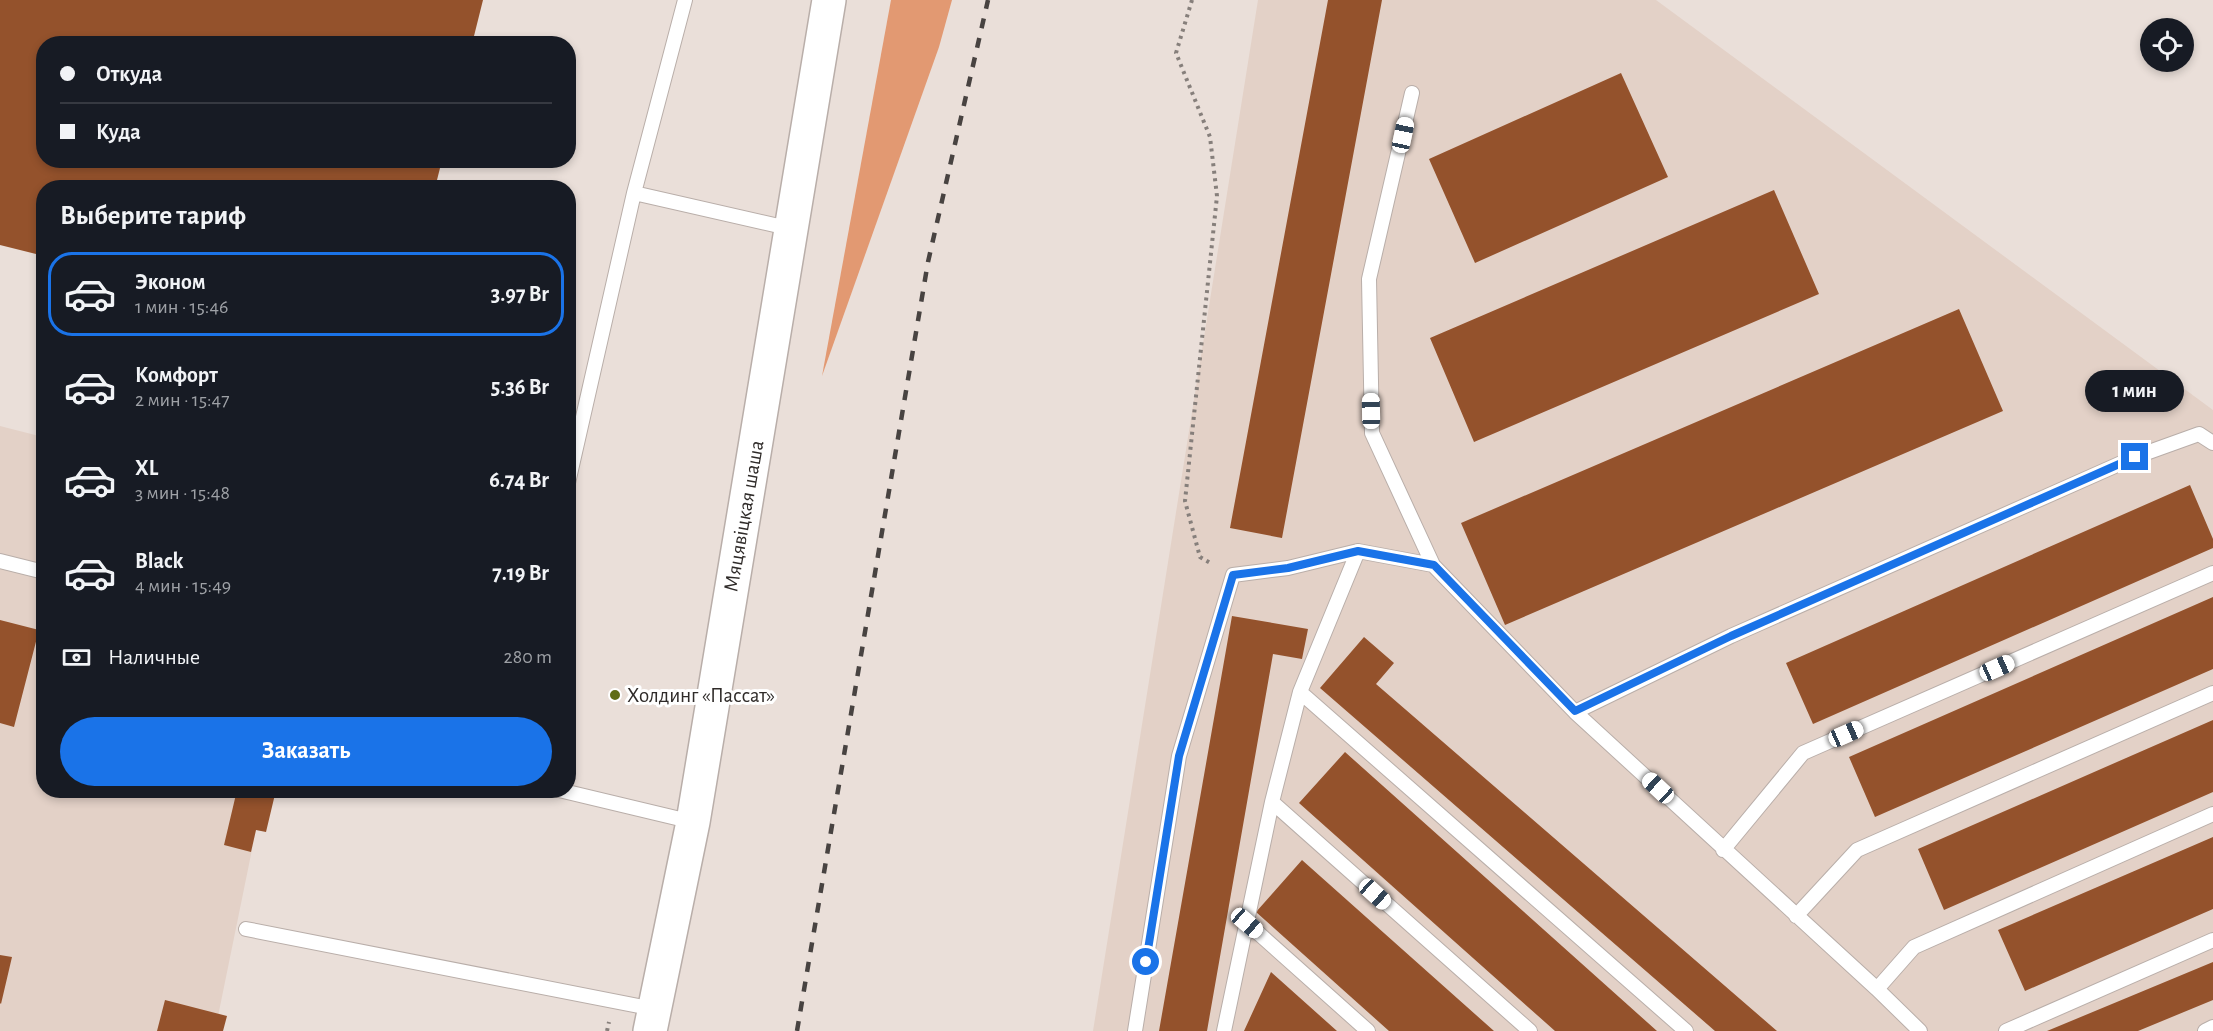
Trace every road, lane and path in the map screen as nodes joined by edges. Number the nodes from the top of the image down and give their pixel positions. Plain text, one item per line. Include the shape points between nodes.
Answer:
1 (685, 0) edge
2 (829, 0) edge
3 (1192, 0) edge
4 (1412, 93) dead end
5 (634, 193) junction
6 (792, 229) junction
7 (2213, 443) edge
8 (576, 448) edge
9 (1358, 551) junction
10 (0, 561) edge
11 (1434, 565) junction
12 (36, 570) edge
13 (2213, 573) edge
14 (1233, 575) junction
15 (1300, 692) junction
16 (2213, 693) edge
17 (1575, 711) junction
18 (576, 794) edge
19 (1272, 802) junction
20 (2213, 814) edge
21 (693, 822) junction
22 (1723, 850) junction
23 (1796, 915) junction
24 (1247, 923) junction
25 (246, 929) dead end
26 (2213, 940) edge
27 (1877, 989) junction
28 (652, 1020) edge
29 (2213, 1027) edge
30 (1135, 1031) edge
31 (1224, 1031) edge
32 (1368, 1031) edge
33 (1530, 1031) edge
34 (1686, 1031) edge
35 (1920, 1031) edge
36 (2006, 1031) edge
37 (2205, 1031) edge

1 - 5 lane
2 - 6 main road, Мяцявіцкая шаша
3 - 14 path via 1176,52 1210,136 1217,196 1185,501 1200,557
4 - 11 lane via 1369,279 1372,433
5 - 6 lane
5 - 8 lane
6 - 21 main road, Мяцявіцкая шаша
7 - 17 lane via 2199,434 2135,457 1731,636
9 - 11 lane
9 - 14 lane via 1288,568
9 - 15 lane
10 - 12 lane
11 - 17 lane
13 - 22 lane via 1803,753
14 - 30 lane via 1179,756
15 - 19 lane
15 - 34 lane
16 - 23 lane via 1857,850
17 - 22 lane
18 - 21 lane
19 - 24 lane
19 - 33 lane
20 - 27 lane via 1914,947
21 - 28 main road, Мяцявіцкая шаша
22 - 23 lane
23 - 27 lane
24 - 31 lane
24 - 32 lane
25 - 28 lane
26 - 36 lane
27 - 35 lane
29 - 37 lane

